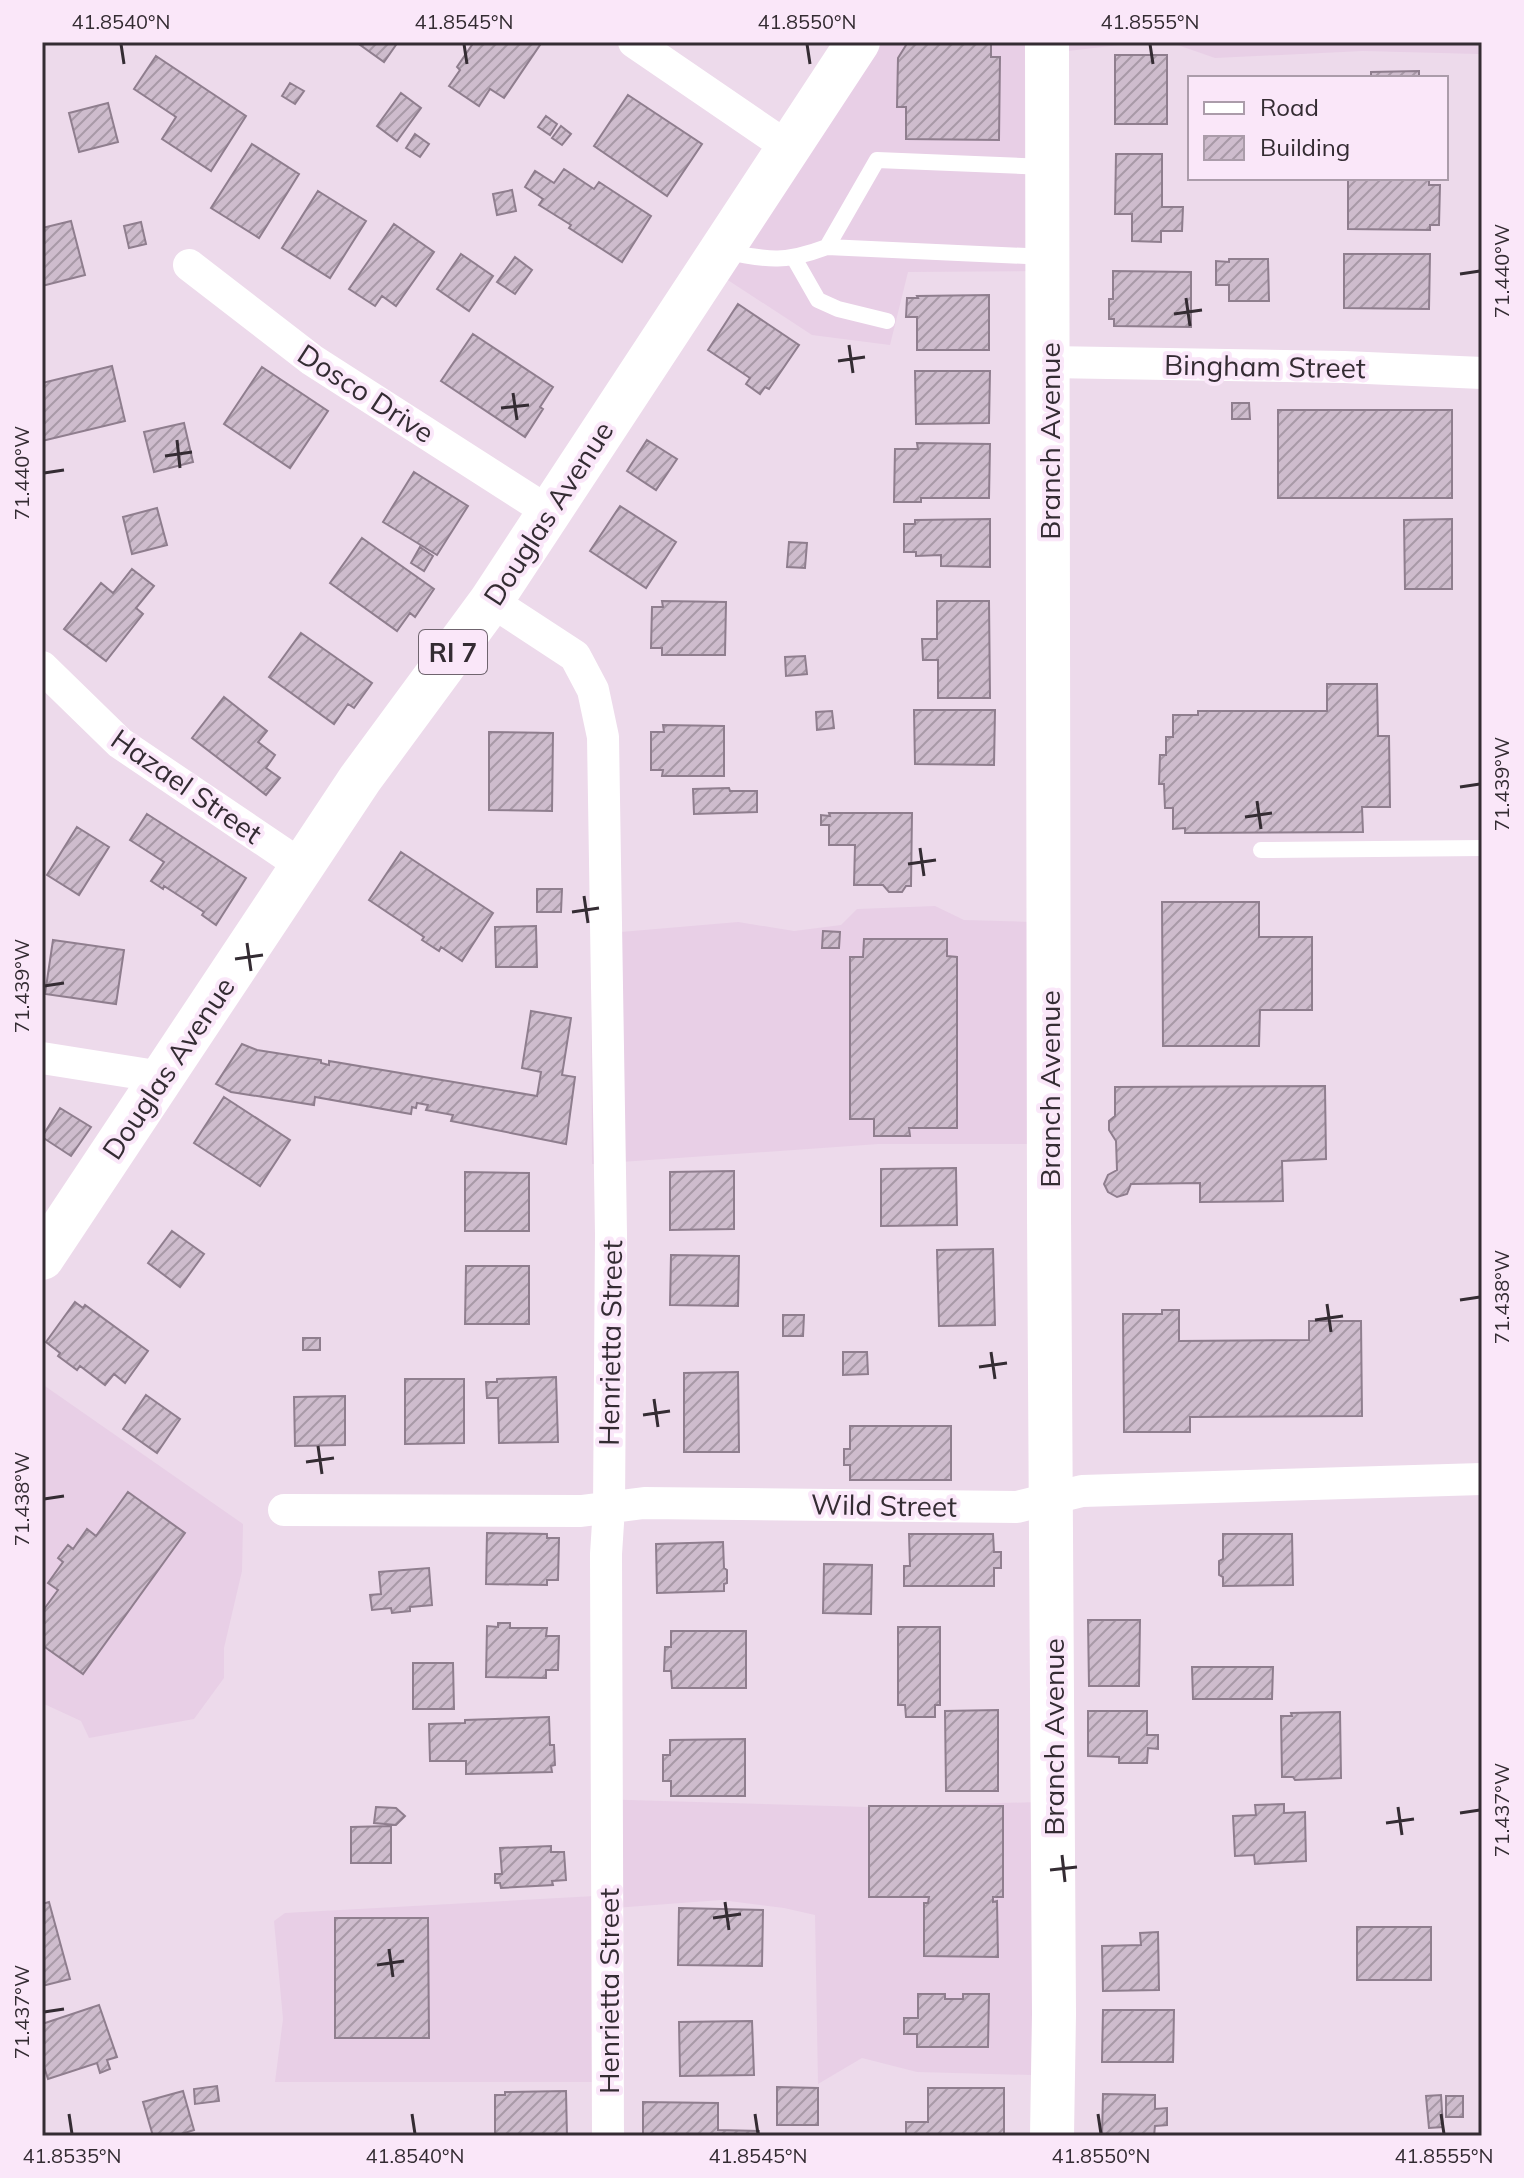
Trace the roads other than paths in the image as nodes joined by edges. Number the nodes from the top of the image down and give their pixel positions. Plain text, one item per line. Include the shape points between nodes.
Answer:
1 (634, 42) edge
2 (858, 42) edge
3 (1047, 42) edge
4 (789, 148) junction
5 (1047, 168) junction
6 (827, 247) junction
7 (720, 250) junction
8 (1048, 257) junction
9 (794, 258) junction
10 (189, 265) dead end
11 (887, 321) dead end
12 (1049, 362) junction
13 (1482, 373) edge
14 (549, 512) junction
15 (491, 601) junction
16 (42, 667) edge
17 (1482, 848) edge
18 (1261, 850) dead end
19 (302, 866) junction
20 (42, 1058) edge
21 (162, 1077) junction
22 (42, 1258) edge
23 (1482, 1479) edge
24 (1052, 1498) junction
25 (609, 1508) junction
26 (284, 1510) dead end
27 (608, 2136) edge
28 (1052, 2136) edge

1 - 4 street
2 - 4 main road, Douglas Avenue / RI 7
3 - 5 main road, Branch Avenue
4 - 7 main road, Douglas Avenue / RI 7
5 - 6 lane via 877,160
5 - 8 main road, Branch Avenue
6 - 8 lane
6 - 9 lane
7 - 9 lane via 767,260
7 - 14 main road, Douglas Avenue / RI 7
8 - 12 main road, Branch Avenue
9 - 11 lane via 818,300
10 - 14 street, Dosco Drive via 312,360
12 - 13 street, Bingham Street
12 - 24 main road, Branch Avenue
14 - 15 main road, Douglas Avenue / RI 7
15 - 19 main road, Douglas Avenue / RI 7
15 - 25 street, Henrietta Street via 575,656 593,690 603,737 611,1234
16 - 19 street, Hazael Street via 120,743
17 - 18 lane
19 - 21 main road, Douglas Avenue / RI 7
20 - 21 street
21 - 22 main road, Douglas Avenue / RI 7
23 - 24 street, Wild Street via 1082,1491
24 - 25 street, Wild Street via 1017,1507 644,1503
24 - 28 main road, Branch Avenue
25 - 26 street, Wild Street
25 - 27 street, Henrietta Street

